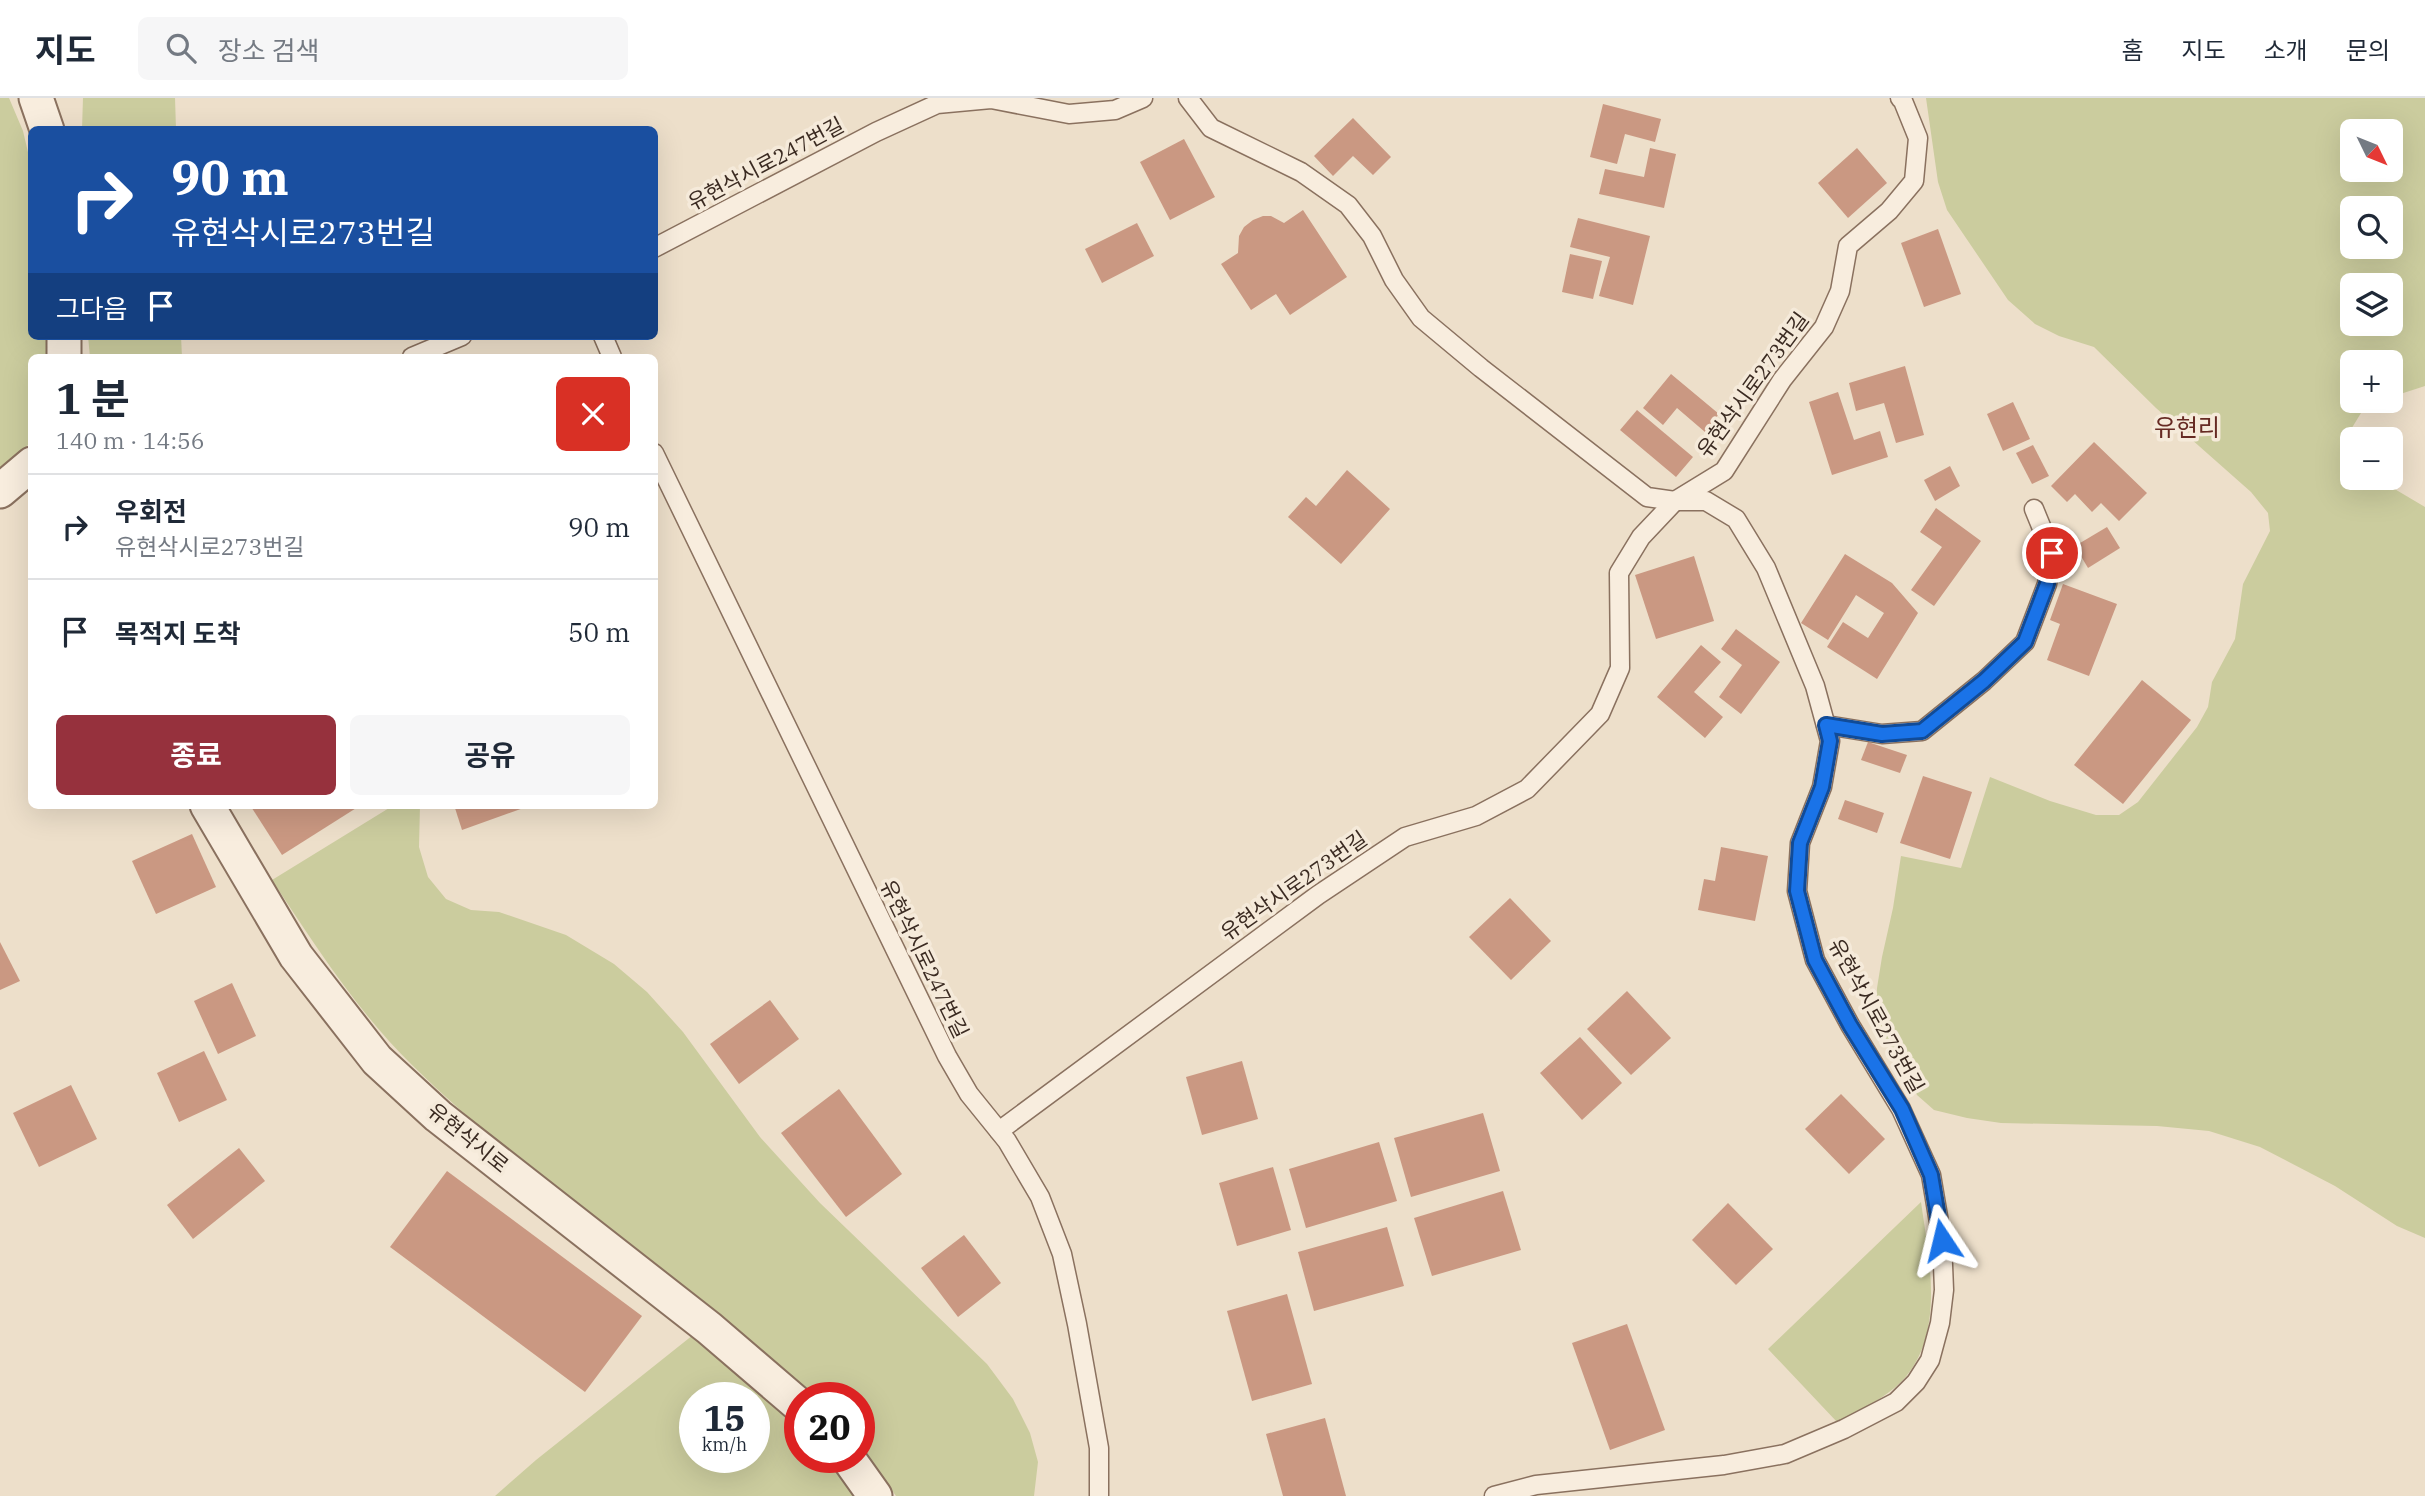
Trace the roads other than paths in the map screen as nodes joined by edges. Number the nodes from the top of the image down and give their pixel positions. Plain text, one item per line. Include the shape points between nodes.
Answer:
1 (36, 98) edge
2 (1143, 98) edge
3 (1188, 98) edge
4 (1899, 98) edge
5 (46, 126) edge
6 (658, 246) edge
7 (452, 340) edge
8 (419, 354) edge
9 (658, 461) edge
10 (28, 467) edge
11 (0, 491) edge
12 (1675, 501) junction
13 (2034, 509) dead end
14 (1826, 725) junction
15 (209, 809) edge
16 (999, 1131) junction
17 (784, 1392) edge
18 (859, 1473) edge
19 (876, 1496) edge
20 (1099, 1496) edge
21 (1494, 1496) edge

1 - 5 street
2 - 6 lane, 유현삭시로247번길 via 1115,110 1069,114 991,99 937,104
3 - 12 lane, 유현삭시로273번길 via 1211,128 1301,172 1348,205 1421,318 1481,368 1647,497
4 - 12 lane, 유현삭시로273번길 via 1918,138 1914,181 1889,211 1848,246 1840,291 1824,327 1782,380 1724,471
7 - 8 lane
9 - 16 lane, 유현삭시로247번길 via 947,1056 969,1094
10 - 11 street
12 - 14 lane, 유현삭시로273번길 via 1706,501 1736,519 1766,568 1790,622
12 - 16 lane, 유현삭시로273번길 via 1641,537 1619,573 1620,668 1600,714 1527,789 1476,816 1405,837 1318,895
13 - 14 lane via 2052,553 2047,584 2025,642 1922,731 1882,734
14 - 21 lane, 유현삭시로273번길 via 1830,741 1822,787 1800,843 1797,891 1815,960 1902,1109 1931,1175 1942,1240 1944,1290 1930,1360 1896,1402 1785,1454 1536,1485
15 - 17 street, 유현삭시로 via 296,956 377,1060 438,1116
16 - 20 lane, 유현삭시로247번길 via 1040,1197 1062,1254 1099,1448
18 - 19 street

